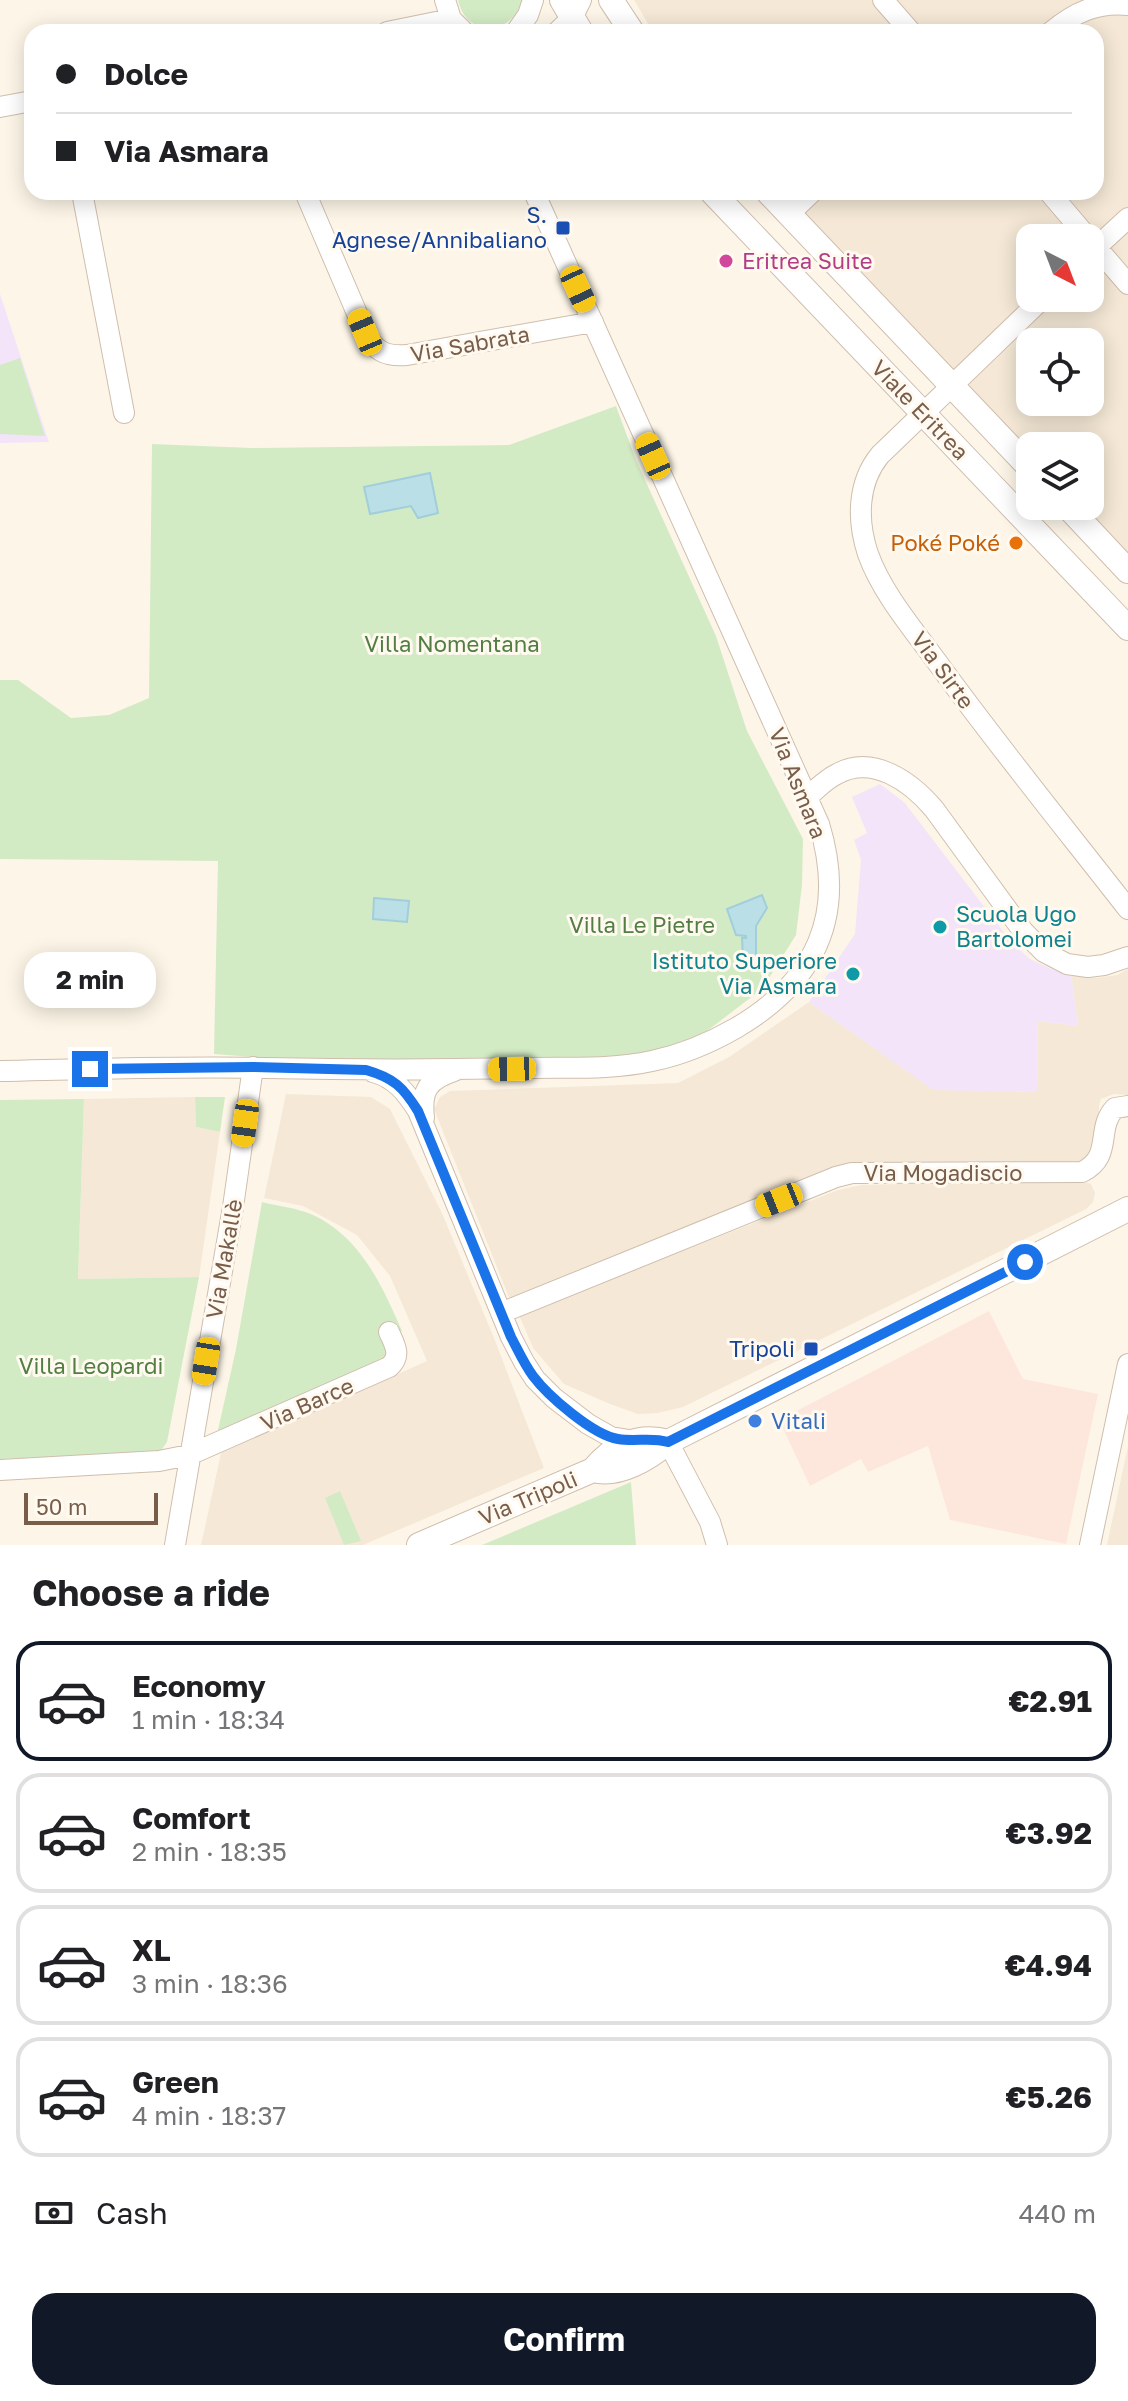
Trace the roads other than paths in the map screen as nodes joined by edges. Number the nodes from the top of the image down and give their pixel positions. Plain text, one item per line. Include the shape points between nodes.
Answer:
1 (533, 0) edge
2 (611, 0) edge
3 (883, 0) edge
4 (1128, 5) edge
5 (522, 24) edge
6 (627, 24) edge
7 (904, 24) edge
8 (1061, 24) edge
9 (24, 102) edge
10 (0, 107) edge
11 (84, 200) edge
12 (308, 200) edge
13 (538, 200) edge
14 (720, 200) edge
15 (776, 200) edge
16 (804, 200) edge
17 (1055, 200) edge
18 (789, 214) junction
19 (1128, 218) edge
20 (1074, 224) edge
21 (1104, 236) edge
22 (1104, 259) edge
23 (1128, 284) edge
24 (1029, 312) edge
25 (593, 322) junction
26 (952, 386) junction
27 (124, 413) dead end
28 (923, 413) junction
29 (1016, 453) edge
30 (1080, 520) edge
31 (1128, 571) edge
32 (1128, 628) edge
33 (807, 797) junction
34 (1128, 909) edge
35 (1128, 957) edge
36 (253, 1067) junction
37 (366, 1070) junction
38 (458, 1070) junction
39 (0, 1071) edge
40 (1128, 1106) edge
41 (425, 1126) junction
42 (1128, 1209) edge
43 (501, 1313) junction
44 (389, 1332) dead end
45 (1128, 1364) edge
46 (588, 1424) junction
47 (635, 1441) junction
48 (668, 1442) junction
49 (189, 1455) junction
50 (0, 1470) edge
51 (593, 1470) junction
52 (175, 1545) edge
53 (419, 1545) edge
54 (717, 1545) edge
55 (1090, 1545) edge

1 - 5 street
2 - 6 street
3 - 7 street
4 - 8 street via 1089,8
9 - 10 street
11 - 27 street
12 - 25 street, Via Sabrata via 371,344 386,354 407,355
13 - 25 street, Via Asmara
14 - 28 street, Viale Eritrea
15 - 18 street, Viale Eritrea
16 - 18 street
17 - 20 street
18 - 26 street, Viale Eritrea
19 - 21 street
22 - 23 street
24 - 26 street, Via Sirte
25 - 33 street, Via Asmara
26 - 28 street, Via Sirte
26 - 29 street, Viale Eritrea
28 - 32 street, Viale Eritrea
28 - 34 street, Via Sirte via 884,450 866,479 861,522 872,565 973,712
30 - 31 street
33 - 35 street via 853,768 901,778 934,809 1044,952 1088,967
33 - 38 street, Via Asmara via 825,851 826,916 804,970 774,1002 722,1036 652,1062
36 - 37 street, Via Asmara
36 - 39 street, Via Asmara
36 - 49 street, Via Makallè
37 - 38 street, Via Asmara
37 - 41 street via 399,1086
38 - 41 street via 426,1089
40 - 43 street, Via Mogadiscio via 1107,1116 1102,1151 1082,1172 852,1173
41 - 43 street
42 - 48 street, Via Tripoli
43 - 46 street via 535,1379
44 - 49 street, Via Barce via 397,1349 389,1367
45 - 55 street
46 - 47 street via 611,1437
46 - 51 street via 597,1444
47 - 48 street, Via Tripoli
47 - 51 street, Via Tripoli via 616,1448
48 - 51 street, Via Tripoli via 635,1463
48 - 54 street
49 - 50 street, Via Barce
49 - 52 street, Via Makallè
51 - 53 street, Via Tripoli

